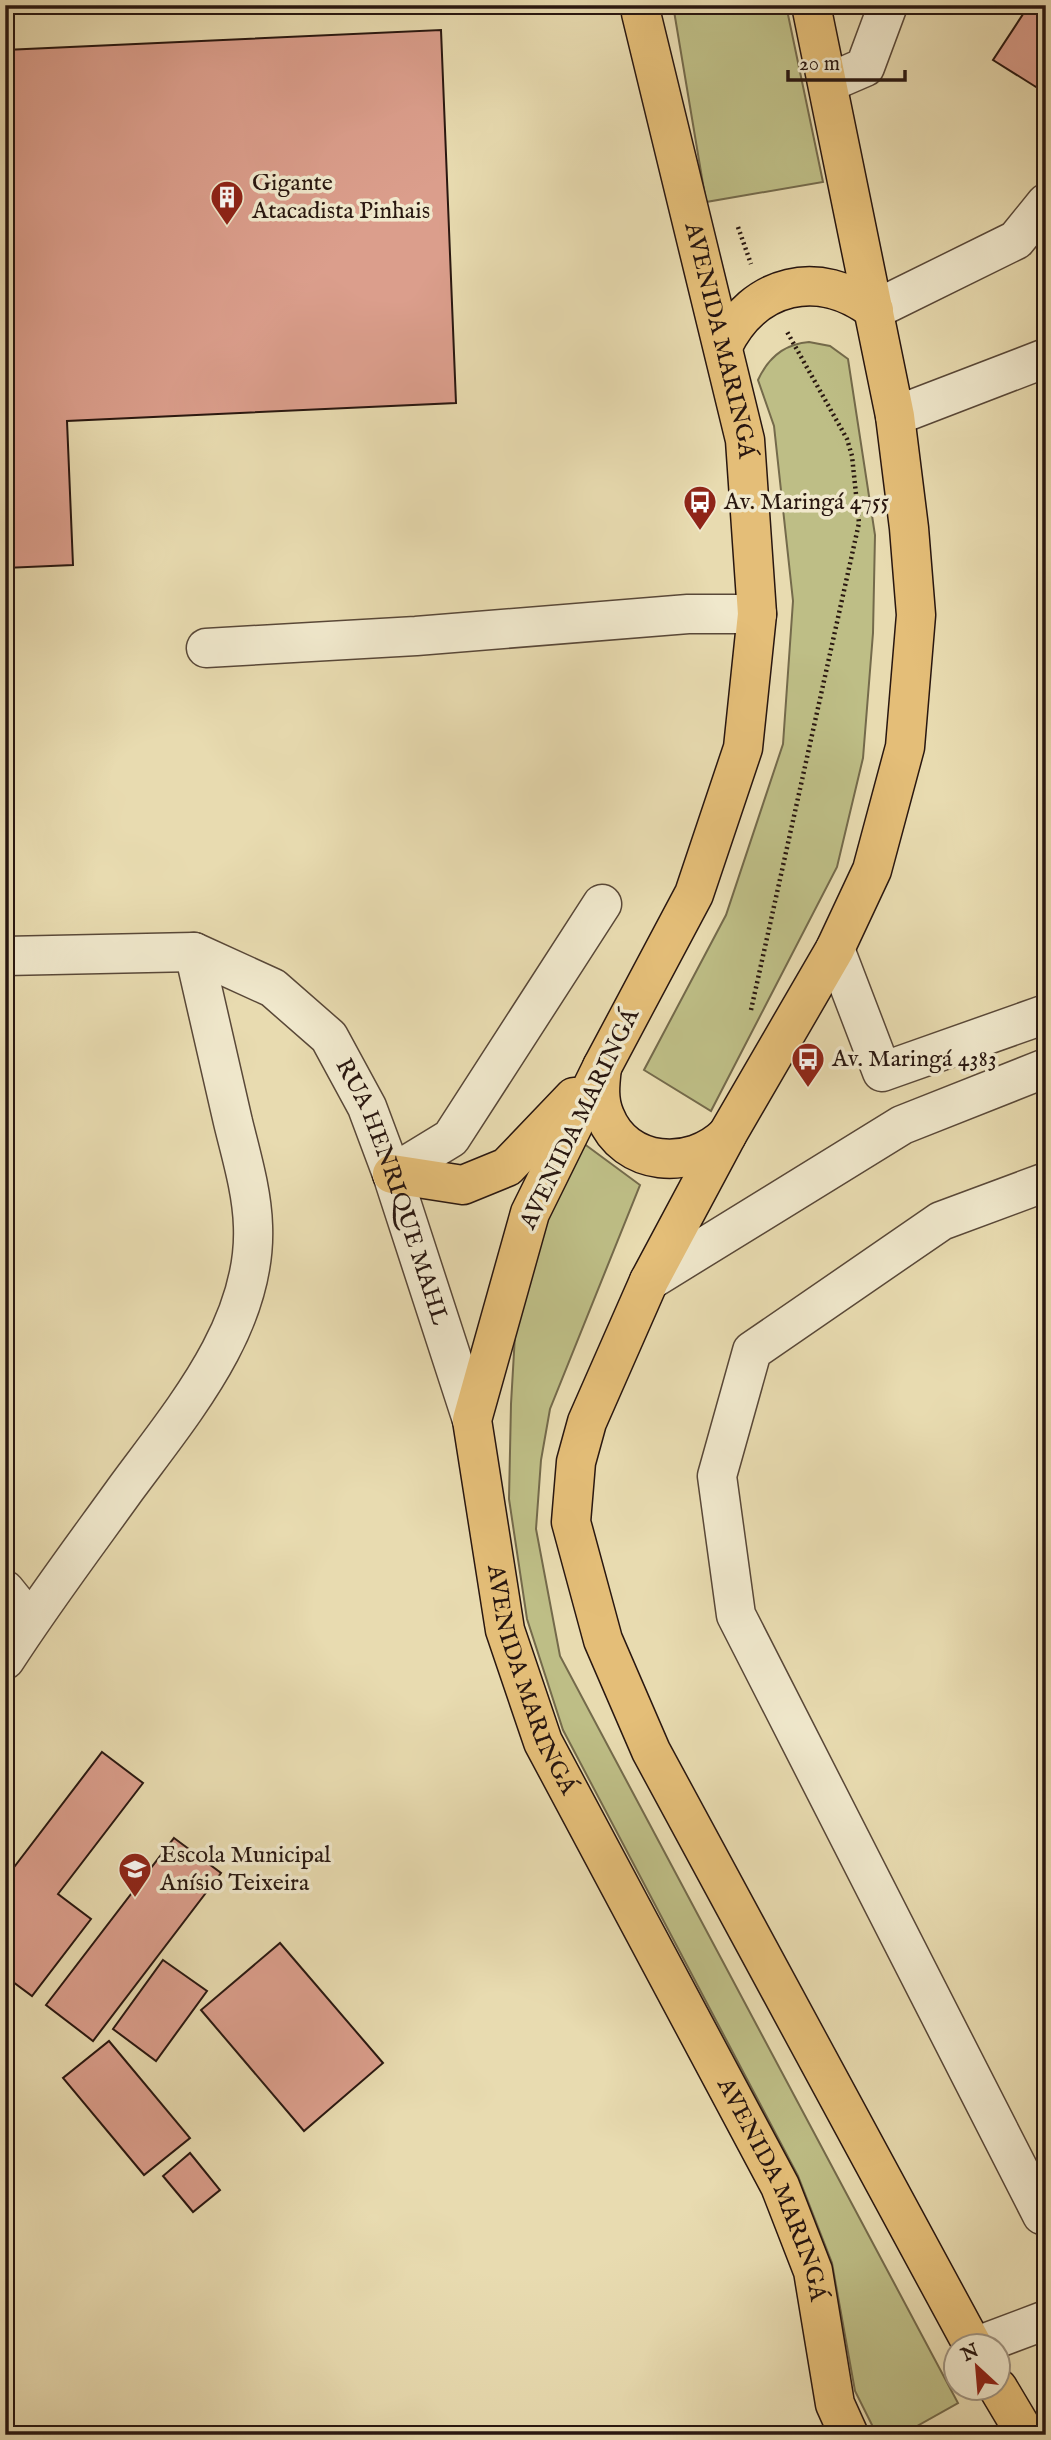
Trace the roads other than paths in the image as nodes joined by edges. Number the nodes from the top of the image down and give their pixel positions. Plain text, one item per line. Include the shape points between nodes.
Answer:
1 (641, 5) edge
2 (811, 5) edge
3 (888, 5) edge
4 (828, 83) junction
5 (1046, 203) edge
6 (874, 310) junction
7 (723, 346) junction
8 (1046, 358) edge
9 (895, 416) junction
10 (757, 614) junction
11 (206, 648) dead end
12 (602, 904) dead end
13 (835, 948) junction
14 (194, 952) junction
15 (5, 956) edge
16 (1046, 1014) edge
17 (602, 1067) junction
18 (1046, 1068) edge
19 (882, 1072) junction
20 (902, 1125) junction
21 (727, 1135) junction
22 (392, 1174) junction
23 (1046, 1182) edge
24 (649, 1281) junction
25 (472, 1420) junction
26 (5, 1590) edge
27 (30, 1621) junction
28 (5, 1660) edge
29 (1046, 2213) edge
30 (1046, 2320) edge
31 (967, 2332) edge
32 (1012, 2332) edge
33 (1006, 2402) edge
34 (849, 2435) edge
35 (1026, 2435) edge

1 - 7 main road, AVENIDA MARINGÁ
2 - 4 main road
3 - 4 street via 864,67
4 - 6 main road
5 - 6 street via 1016,240
6 - 7 main road via 848,293 818,286 782,290 743,315
6 - 9 main road
7 - 10 main road, AVENIDA MARINGÁ via 746,440
8 - 9 street
9 - 13 main road via 916,615 905,747 872,870
10 - 11 street via 688,614
10 - 17 main road, AVENIDA MARINGÁ via 743,748 694,894
12 - 22 street via 451,1138
13 - 19 street
13 - 21 main road
14 - 15 street
14 - 22 street, RUA HENRIQUE MAHL via 273,988 329,1037 367,1107
14 - 27 street via 247,1182 252,1263 240,1306 216,1359
16 - 19 street
17 - 21 main road via 599,1091 605,1116 618,1137 638,1153 668,1160 684,1158 709,1151
17 - 22 main road via 507,1167 463,1185
17 - 25 main road, AVENIDA MARINGÁ via 530,1213
18 - 20 street
19 - 20 street
20 - 24 street
21 - 24 main road
22 - 25 street, RUA HENRIQUE MAHL
23 - 29 street via 941,1221 752,1351 717,1476 736,1615 1042,2215
24 - 31 main road via 587,1422 576,1462 571,1522 603,1640 650,1751
25 - 34 main road, AVENIDA MARINGÁ via 505,1630 543,1742 780,2186 813,2271 835,2404
26 - 27 street
27 - 28 street
30 - 32 street
33 - 35 main road

